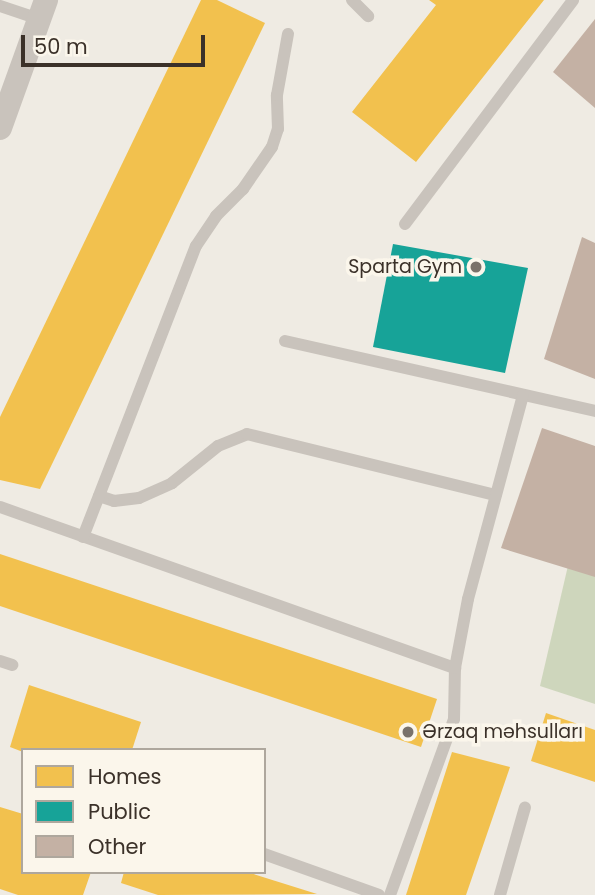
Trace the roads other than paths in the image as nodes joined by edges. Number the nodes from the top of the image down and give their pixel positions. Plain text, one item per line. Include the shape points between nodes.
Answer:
1 (352, 0) edge
2 (573, 0) edge
3 (0, 6) edge
4 (43, 10) edge
5 (368, 16) dead end
6 (288, 34) dead end
7 (0, 128) edge
8 (405, 224) dead end
9 (285, 341) dead end
10 (523, 396) junction
11 (595, 411) edge
12 (496, 495) junction
13 (99, 496) junction
14 (0, 507) edge
15 (83, 537) junction
16 (454, 668) junction
17 (525, 807) dead end
18 (266, 855) edge
19 (379, 895) edge
20 (390, 895) edge
21 (500, 895) edge

1 - 5 lane
2 - 8 lane
3 - 4 lane
4 - 7 street
6 - 13 lane via 272,147 196,246
9 - 10 lane
10 - 11 lane
10 - 12 lane
12 - 13 lane via 247,434 218,446 172,483 139,498 114,501
12 - 16 lane
13 - 15 lane
14 - 15 lane
15 - 16 lane
16 - 20 lane via 454,719
17 - 21 lane
18 - 19 lane

